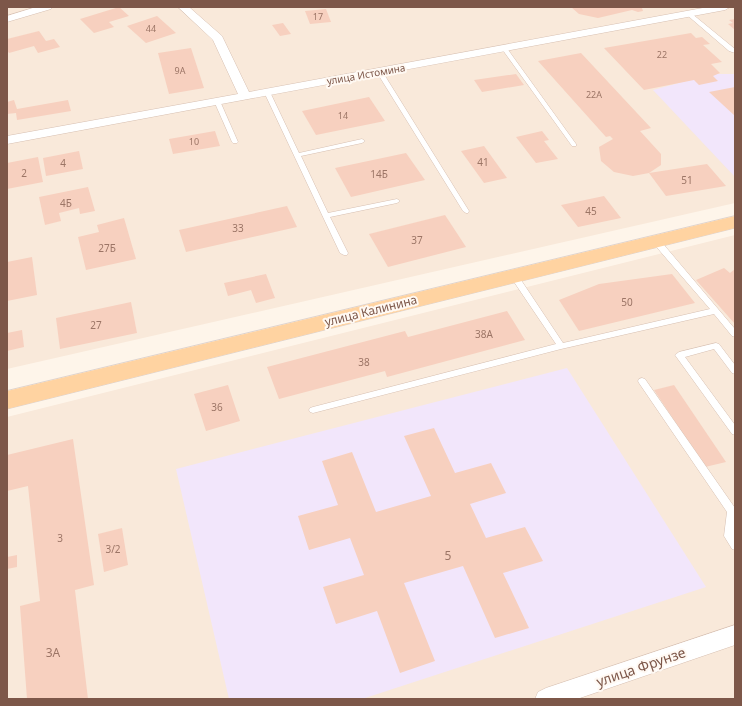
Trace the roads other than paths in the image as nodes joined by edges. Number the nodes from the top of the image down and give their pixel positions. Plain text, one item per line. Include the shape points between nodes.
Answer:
1 (47, 7) edge
2 (183, 7) edge
3 (725, 7) edge
4 (25, 10) edge
5 (689, 14) junction
6 (7, 19) edge
7 (504, 48) junction
8 (735, 51) edge
9 (379, 71) junction
10 (266, 92) junction
11 (244, 96) junction
12 (217, 101) junction
13 (7, 140) edge
14 (362, 141) dead end
15 (235, 142) dead end
16 (574, 145) dead end
17 (297, 155) junction
18 (397, 201) dead end
19 (466, 211) dead end
20 (326, 216) junction
21 (735, 222) edge
22 (656, 241) junction
23 (344, 253) dead end
24 (514, 276) junction
25 (715, 311) junction
26 (735, 334) edge
27 (561, 346) junction
28 (735, 370) edge
29 (642, 381) dead end
30 (7, 400) edge
31 (313, 410) dead end
32 (735, 432) edge
33 (735, 546) edge
34 (735, 635) edge
35 (546, 699) edge

1 - 4 street
2 - 11 street via 218,38
3 - 5 street, улица Истомина
4 - 6 street
5 - 7 street, улица Истомина
5 - 8 lane
7 - 9 street, улица Истомина
7 - 16 lane
9 - 10 street, улица Истомина
9 - 19 lane
10 - 11 street, улица Истомина
10 - 17 lane
11 - 12 street, улица Истомина
12 - 13 street, улица Истомина
12 - 15 lane
14 - 17 lane
17 - 20 lane
18 - 20 lane
20 - 23 lane
21 - 22 main road, улица Калинина
22 - 24 main road, улица Калинина
22 - 25 lane
24 - 27 lane
24 - 30 main road, улица Калинина
25 - 26 lane
25 - 27 lane
27 - 31 lane
28 - 32 lane via 716,346 679,355
29 - 33 lane via 732,510 729,536
34 - 35 street, улица Фрунзе

